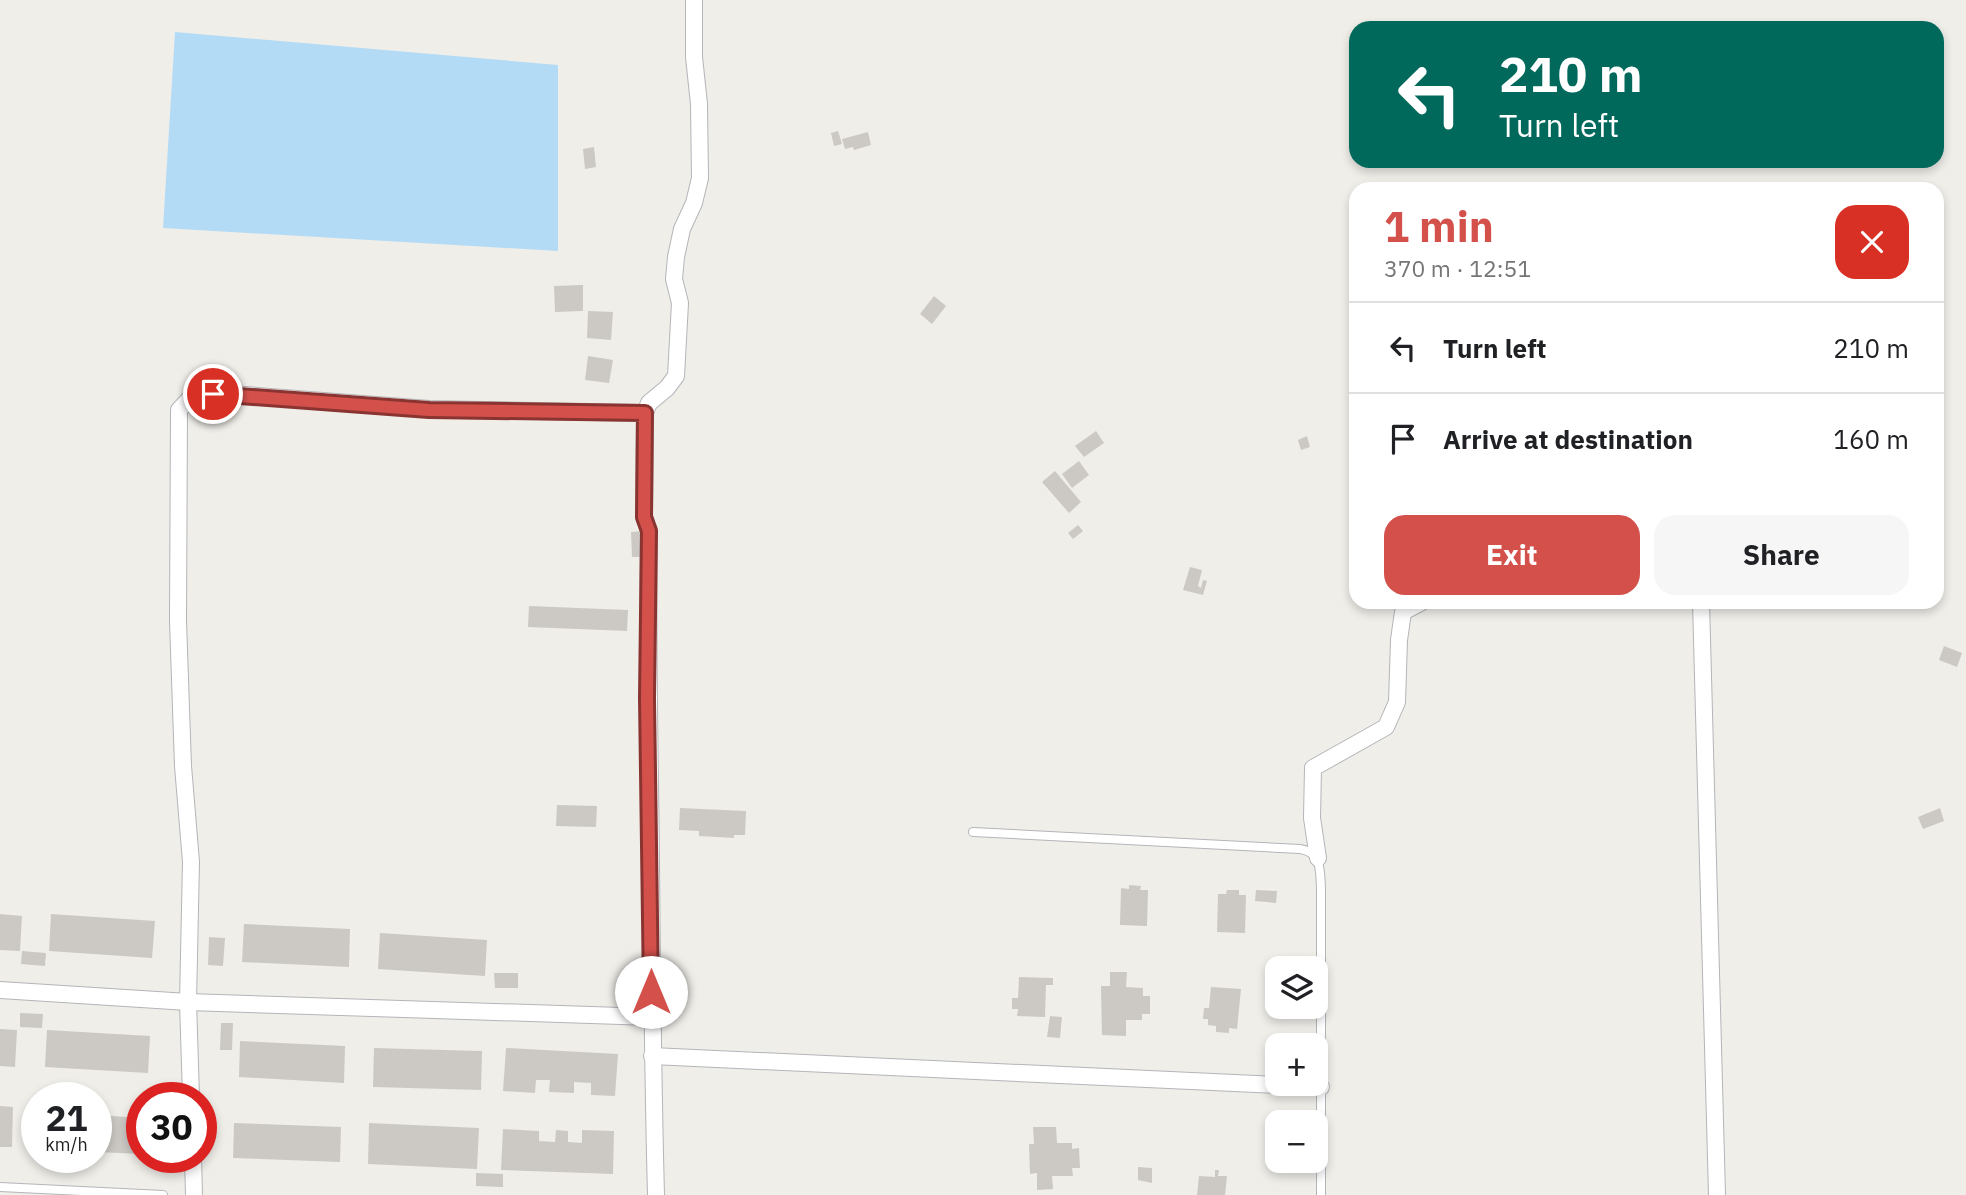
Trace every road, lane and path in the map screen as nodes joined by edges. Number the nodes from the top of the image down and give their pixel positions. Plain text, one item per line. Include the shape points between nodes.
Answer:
1 (694, 0) edge
2 (645, 413) junction
3 (1409, 609) edge
4 (1701, 609) edge
5 (973, 832) dead end
6 (1318, 858) junction
7 (0, 990) edge
8 (188, 1002) junction
9 (651, 1017) junction
10 (1321, 1033) edge
11 (652, 1056) junction
12 (191, 1082) edge
13 (1265, 1084) edge
14 (1321, 1096) edge
15 (193, 1173) edge
16 (0, 1187) edge
17 (163, 1195) edge
18 (194, 1195) edge
19 (656, 1195) edge
20 (1321, 1195) edge
21 (1717, 1195) edge

1 - 2 street via 700,178 676,257 674,279 680,303 676,376
2 - 8 street via 429,410 207,394 194,394 179,410 178,621 191,862
2 - 9 street
3 - 6 street via 1404,612 1399,640 1397,702 1386,727 1313,768 1312,818
4 - 21 street
5 - 6 lane via 1300,849 1311,850
6 - 10 lane
7 - 8 street
8 - 9 street
8 - 12 street
9 - 11 street
11 - 13 street
11 - 19 street
14 - 20 lane
15 - 18 street
16 - 17 lane

